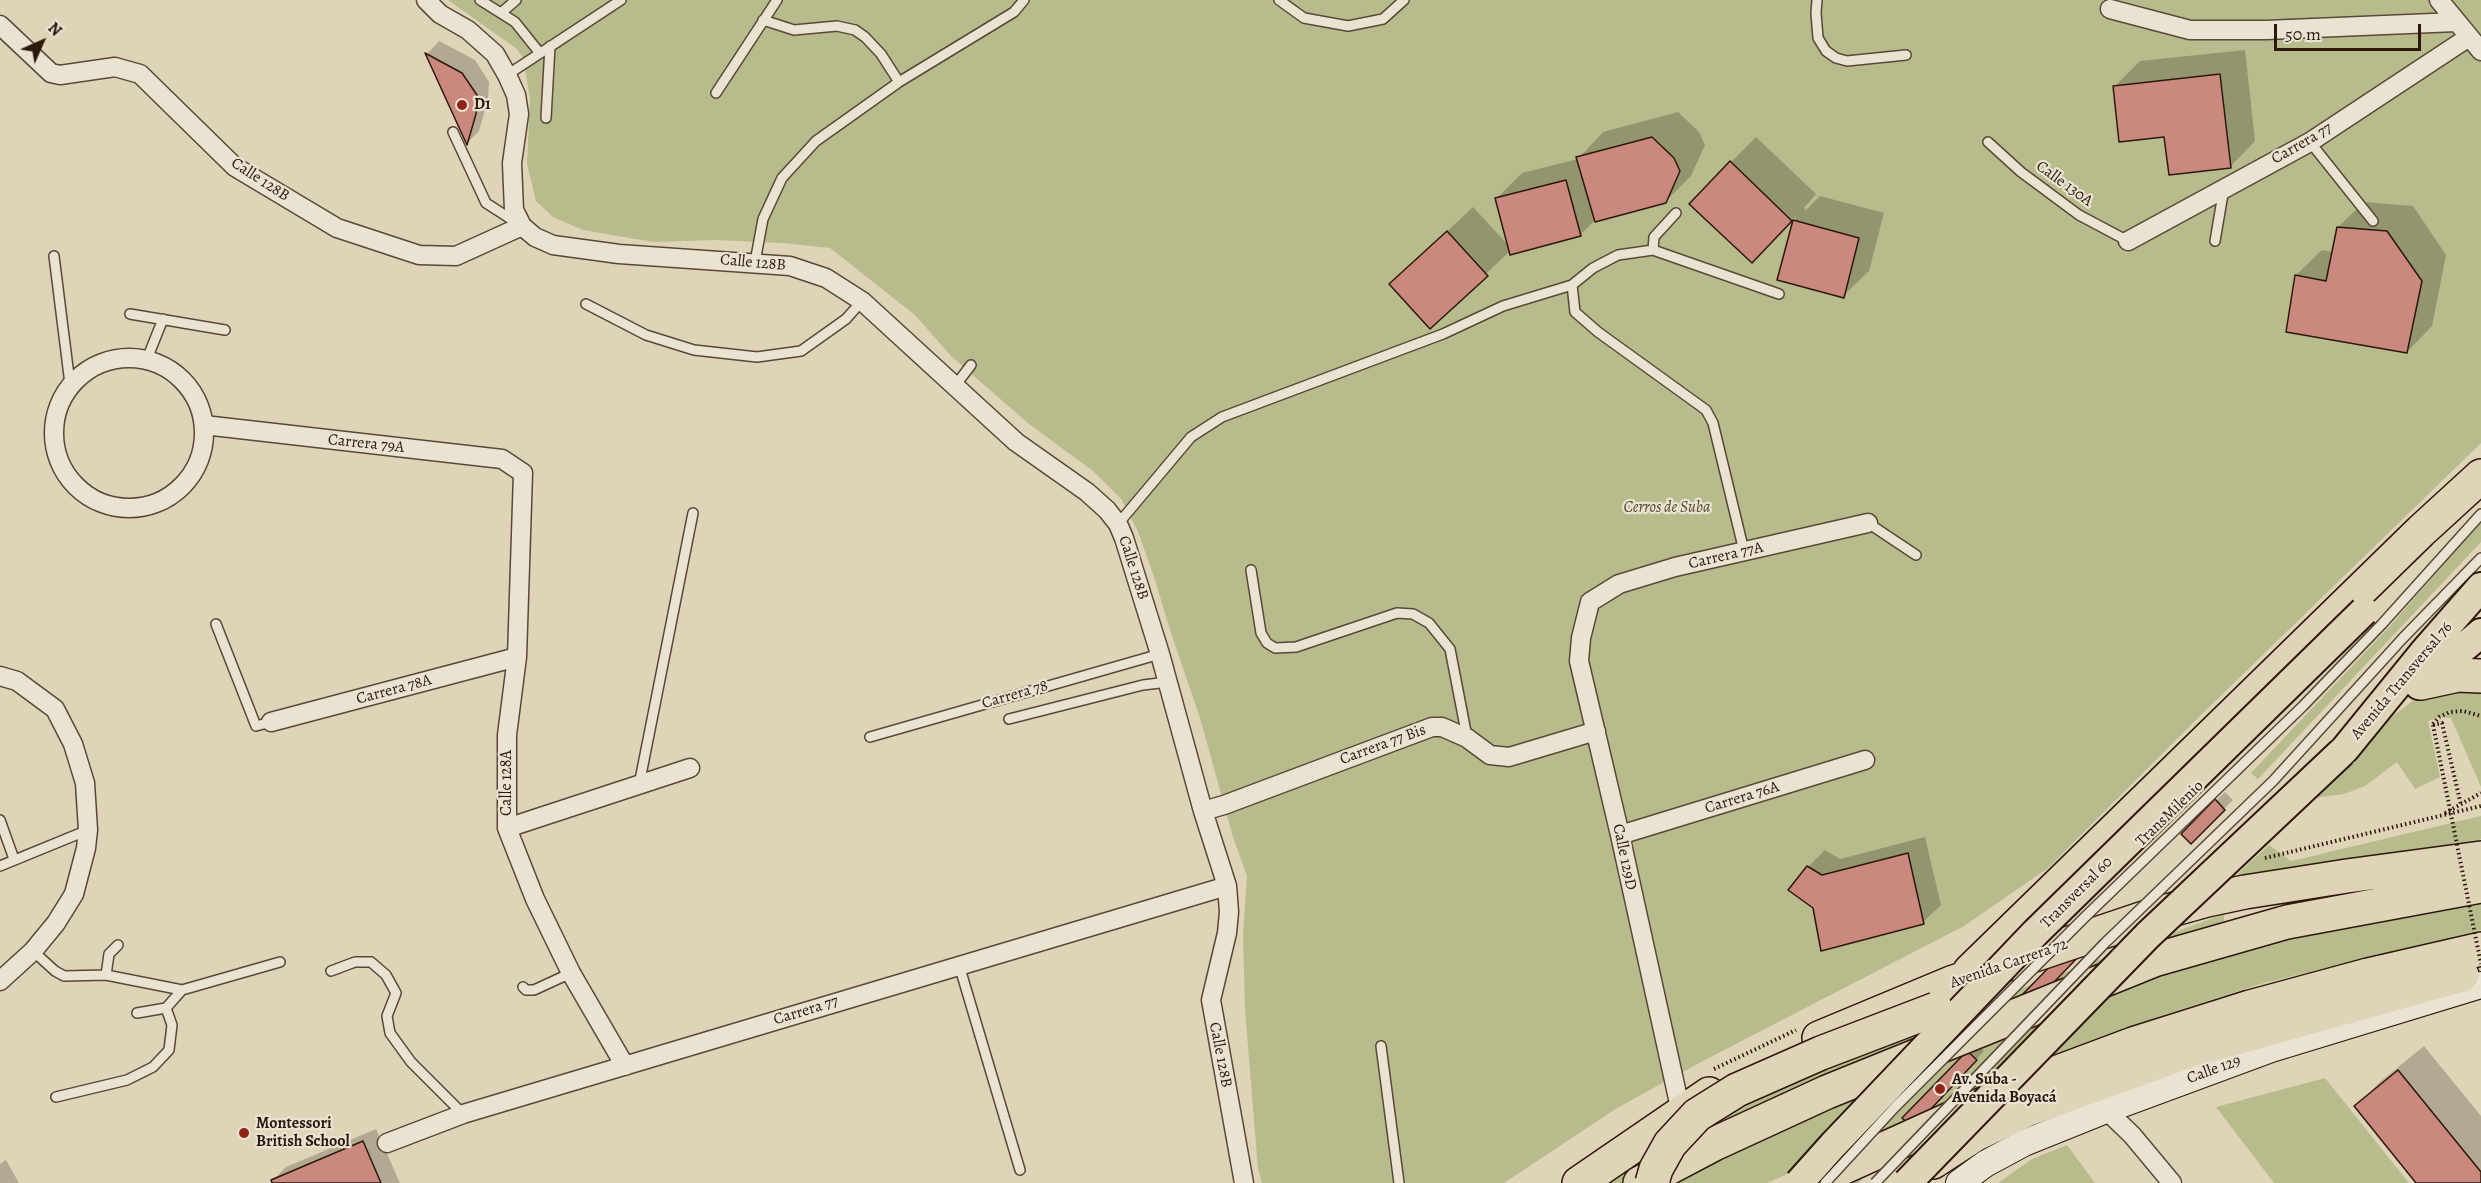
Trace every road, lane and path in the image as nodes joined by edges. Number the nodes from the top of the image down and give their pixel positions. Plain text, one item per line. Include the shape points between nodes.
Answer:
1 (426, 0) edge
2 (480, 0) edge
3 (516, 0) edge
4 (621, 0) edge
5 (777, 0) edge
6 (1024, 0) edge
7 (1279, 0) edge
8 (1404, 0) edge
9 (1817, 0) edge
10 (2443, 2) edge
11 (2110, 9) dead end
12 (501, 13) junction
13 (764, 20) junction
14 (2456, 22) junction
15 (0, 25) edge
16 (2475, 44) edge
17 (550, 46) junction
18 (539, 52) junction
19 (1906, 55) dead end
20 (507, 75) junction
21 (899, 82) junction
22 (716, 93) dead end
23 (546, 118) dead end
24 (453, 132) dead end
25 (1988, 142) dead end
26 (2310, 142) junction
27 (2224, 189) junction
28 (1676, 213) dead end
29 (2373, 220) dead end
30 (522, 226) junction
31 (2128, 241) joint
32 (2215, 242) dead end
33 (1653, 250) junction
34 (54, 256) dead end
35 (755, 262) junction
36 (1572, 285) junction
37 (1779, 294) dead end
38 (862, 301) junction
39 (586, 304) dead end
40 (130, 314) dead end
41 (163, 319) junction
42 (225, 330) dead end
43 (147, 359) junction
44 (971, 365) dead end
45 (70, 384) junction
46 (955, 386) junction
47 (204, 425) junction
48 (524, 473) joint
49 (2481, 476) edge
50 (2481, 484) edge
51 (693, 513) dead end
52 (2481, 514) edge
53 (1868, 523) joint
54 (1118, 524) junction
55 (1744, 551) junction
56 (1916, 555) dead end
57 (2481, 558) edge
58 (1251, 570) dead end
59 (2481, 588) edge
60 (1590, 602) joint
61 (2373, 618) junction
62 (216, 624) dead end
63 (2481, 633) edge
64 (1160, 654) junction
65 (517, 657) junction
66 (0, 676) edge
67 (2481, 676) edge
68 (1168, 682) junction
69 (2421, 683) junction
70 (2481, 716) edge
71 (1009, 719) dead end
72 (271, 722) joint
73 (2433, 725) junction
74 (1596, 731) junction
75 (870, 737) dead end
76 (1467, 738) junction
77 (2344, 750) junction
78 (1865, 760) dead end
79 (690, 768) dead end
80 (639, 785) junction
81 (2481, 793) edge
82 (2461, 804) junction
83 (2481, 806) edge
84 (1203, 810) junction
85 (2438, 816) junction
86 (0, 820) edge
87 (507, 828) junction
88 (88, 830) junction
89 (1620, 835) junction
90 (2481, 847) edge
91 (2481, 858) edge
92 (14, 859) junction
93 (2255, 860) dead end
94 (0, 866) edge
95 (2424, 866) junction
96 (1227, 886) junction
97 (2481, 886) edge
98 (118, 945) dead end
99 (2481, 949) edge
100 (33, 951) junction
101 (280, 962) dead end
102 (2481, 964) edge
103 (959, 965) junction
104 (2481, 969) edge
105 (331, 971) dead end
106 (571, 973) junction
107 (106, 975) junction
108 (0, 981) edge
109 (2481, 985) edge
110 (523, 987) dead end
111 (182, 990) junction
112 (1943, 996) junction
113 (166, 1008) junction
114 (137, 1013) dead end
115 (1381, 1046) dead end
116 (625, 1065) junction
117 (56, 1097) dead end
118 (2106, 1110) junction
119 (1681, 1112) junction
120 (463, 1114) junction
121 (387, 1143) dead end
122 (1020, 1170) dead end
123 (1911, 1179) edge
124 (1244, 1183) edge
125 (1399, 1183) edge
126 (1579, 1183) edge
127 (1640, 1183) edge
128 (1652, 1183) edge
129 (1799, 1183) edge
130 (1809, 1183) edge
131 (1825, 1183) edge
132 (1875, 1183) edge
133 (1959, 1183) edge
134 (2172, 1183) edge

1 - 20 street via 495,54
2 - 12 lane
3 - 12 lane
4 - 17 lane
5 - 13 lane
6 - 21 lane via 1014,12
7 - 8 lane via 1304,18 1347,26 1383,19
9 - 19 lane via 1818,38 1836,58 1847,61
10 - 14 street
11 - 14 street via 2190,30
12 - 18 lane via 515,21
13 - 21 lane via 794,30 837,26 855,30 881,54
13 - 22 lane
14 - 16 street
15 - 30 street, Calle 128B via 51,73 115,67 140,74 235,166 336,228 419,255 456,256
16 - 26 street, Carrera 77
17 - 18 lane
17 - 23 lane
18 - 20 lane
20 - 30 street via 519,114 512,163 514,210
21 - 35 lane via 816,141 782,178 763,219
24 - 30 lane via 486,203
25 - 31 lane, Calle 130A via 2020,172 2079,215
26 - 27 street, Carrera 77
26 - 29 lane
27 - 31 street, Carrera 77
27 - 32 lane
28 - 33 lane via 1654,237
30 - 35 street, Calle 128B via 553,245 620,254
33 - 36 lane via 1618,255
33 - 37 lane
34 - 45 lane
35 - 38 street, Calle 128B via 790,266 826,278
36 - 54 lane via 1503,306 1443,334 1222,417 1191,436
36 - 55 lane via 1575,312 1706,410 1713,423
38 - 39 lane via 846,319 801,351 757,357 694,350 646,335
38 - 46 street, Calle 128B
40 - 41 lane
41 - 42 lane
41 - 43 lane
43 - 45 street via 105,361
43 - 47 street via 168,368 186,383 198,403
44 - 46 lane
45 - 47 street via 58,405 53,429 56,454 67,476 84,494 107,505 131,508 156,504 177,491 193,473 203,450
46 - 54 street, Calle 128B via 1016,442 1087,492
47 - 48 street, Carrera 79A via 502,459
48 - 65 street, Calle 128A
49 - 112 highway
50 - 61 main road
51 - 80 lane
52 - 61 lane, TransMilenio
53 - 55 street, Carrera 77A
53 - 56 lane
54 - 64 street, Calle 128B
55 - 60 street, Carrera 77A via 1619,584
57 - 132 lane, bridge via 2273,781 2105,942
58 - 76 lane via 1261,633 1275,648 1296,646 1397,613 1413,614 1429,622 1449,649
59 - 77 main road, Avenida Transversal 76
60 - 74 street, Calle 129D via 1579,661
61 - 129 main road, Transversal 60, bridge via 2035,933
61 - 131 lane, TransMilenio, bridge via 2302,706 2085,917 1895,1107
62 - 72 lane via 256,726
63 - 69 main road, Avenida Transversal 76
64 - 68 street, Calle 128B
64 - 75 lane, Carrera 78
65 - 72 street, Carrera 78A
65 - 87 street, Calle 128A via 507,735
66 - 88 street via 17,681 55,709 73,744 85,783
67 - 69 highway via 2458,675
68 - 71 lane
68 - 84 street, Calle 128B
69 - 77 main road, Avenida Transversal 76
70 - 73 path via 2450,712
73 - 82 path via 2442,723
73 - 102 path, bridge
74 - 76 street, Carrera 77 Bis via 1509,757 1491,755
74 - 89 street, Calle 129D
76 - 84 street, Carrera 77 Bis via 1442,726 1432,726
77 - 123 main road, bridge via 2148,935
78 - 89 street, Carrera 76A
79 - 80 street
80 - 87 street
81 - 82 path
82 - 85 path
83 - 85 path
84 - 96 street, Calle 128B
85 - 93 path
86 - 92 lane
87 - 106 street, Calle 128A via 535,899
88 - 92 lane
88 - 100 street via 74,894
89 - 119 street, Calle 129D
90 - 95 highway
91 - 95 highway
92 - 94 lane
95 - 112 highway via 2245,892 2164,912 2116,927
96 - 103 street, Carrera 77
96 - 124 street, Calle 128B via 1227,933 1211,1000
97 - 127 highway via 2287,922 2154,960 1827,1092
98 - 107 lane via 109,954
99 - 130 highway via 2367,975 2133,1044 2034,1082
100 - 107 lane via 64,976
100 - 108 street
101 - 111 lane
103 - 116 street, Carrera 77
103 - 122 lane
104 - 123 highway, bridge via 2189,1051 2026,1110 1976,1134
105 - 120 lane via 355,962 371,962 386,975 396,993 387,1016 390,1033 411,1062
106 - 110 lane via 534,990
106 - 116 street, Calle 128A
107 - 111 lane
109 - 118 main road, Calle 129 via 2271,1049
111 - 113 lane
112 - 119 highway, Avenida Carrera 72 via 1842,1028 1743,1073
112 - 128 highway, bridge via 1737,1090 1696,1115 1670,1144
113 - 114 lane
113 - 117 lane via 172,1025 169,1050 153,1067 127,1080
115 - 125 lane
116 - 120 street, Carrera 77
118 - 133 main road, Calle 129 via 2024,1143
118 - 134 street
119 - 126 highway, Avenida Carrera 72
120 - 121 street, Carrera 77

